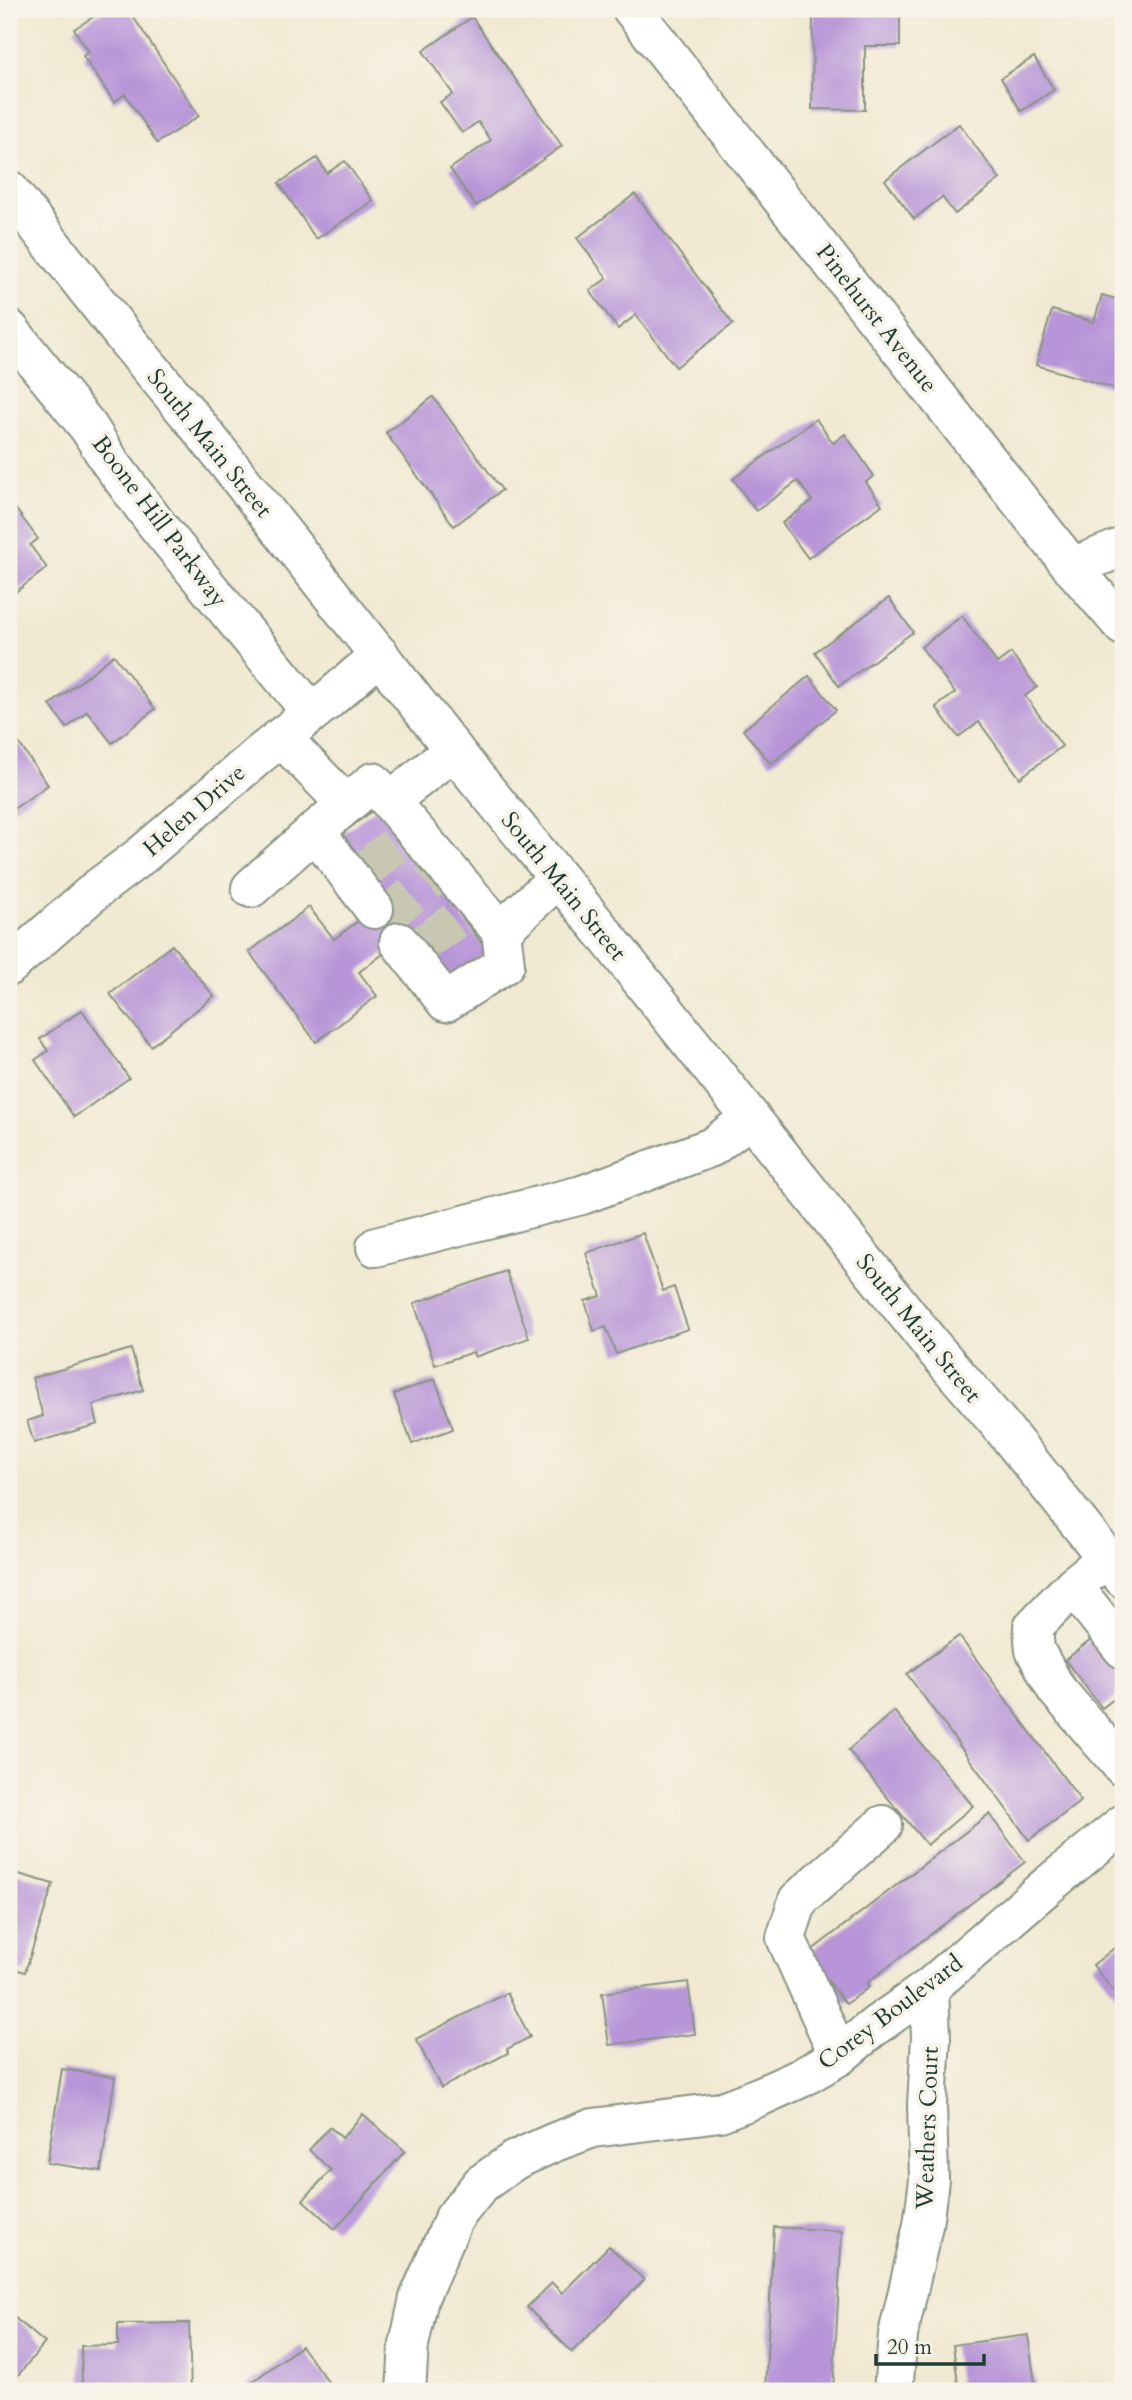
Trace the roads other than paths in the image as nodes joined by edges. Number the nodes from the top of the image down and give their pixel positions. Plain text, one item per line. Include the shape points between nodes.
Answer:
1 (632, 9) edge
2 (9, 190) edge
3 (9, 329) edge
4 (1123, 547) edge
5 (1072, 567) junction
6 (1123, 626) edge
7 (380, 655) junction
8 (311, 712) junction
9 (281, 737) junction
10 (454, 750) junction
11 (346, 804) junction
12 (402, 822) junction
13 (315, 831) junction
14 (558, 878) junction
15 (364, 887) dead end
16 (251, 888) dead end
17 (480, 916) junction
18 (411, 947) dead end
19 (9, 966) edge
20 (750, 1118) junction
21 (376, 1247) dead end
22 (1115, 1568) edge
23 (1073, 1586) junction
24 (1123, 1649) edge
25 (1121, 1761) edge
26 (1123, 1824) edge
27 (883, 1825) dead end
28 (929, 1988) junction
29 (839, 2056) junction
30 (406, 2391) edge
31 (893, 2391) edge

1 - 5 street, Pinehurst Avenue
2 - 7 street, South Main Street
3 - 8 street, Boone Hill Parkway via 89,428 157,525
4 - 5 street
5 - 6 street, Pinehurst Avenue
7 - 8 street, Helen Drive
7 - 10 street, South Main Street
8 - 9 street, Helen Drive
9 - 11 street
9 - 19 street, Helen Drive
10 - 12 street
10 - 14 street, South Main Street
11 - 12 street via 373,782
11 - 13 street
12 - 17 street
13 - 15 street
13 - 16 street
14 - 17 street
14 - 20 street, South Main Street
17 - 18 street via 505,964 446,1002
20 - 21 street via 712,1147 582,1195
20 - 22 street, South Main Street
22 - 23 street
23 - 24 street
23 - 25 street via 1033,1627 1035,1650 1056,1689
26 - 28 street, Corey Boulevard
27 - 29 street via 797,1900 786,1938
28 - 29 street, Corey Boulevard
28 - 31 street, Weathers Court via 929,2180 898,2335
29 - 30 street, Corey Boulevard via 801,2078 720,2112 593,2127 515,2160 481,2184 454,2218 419,2298

